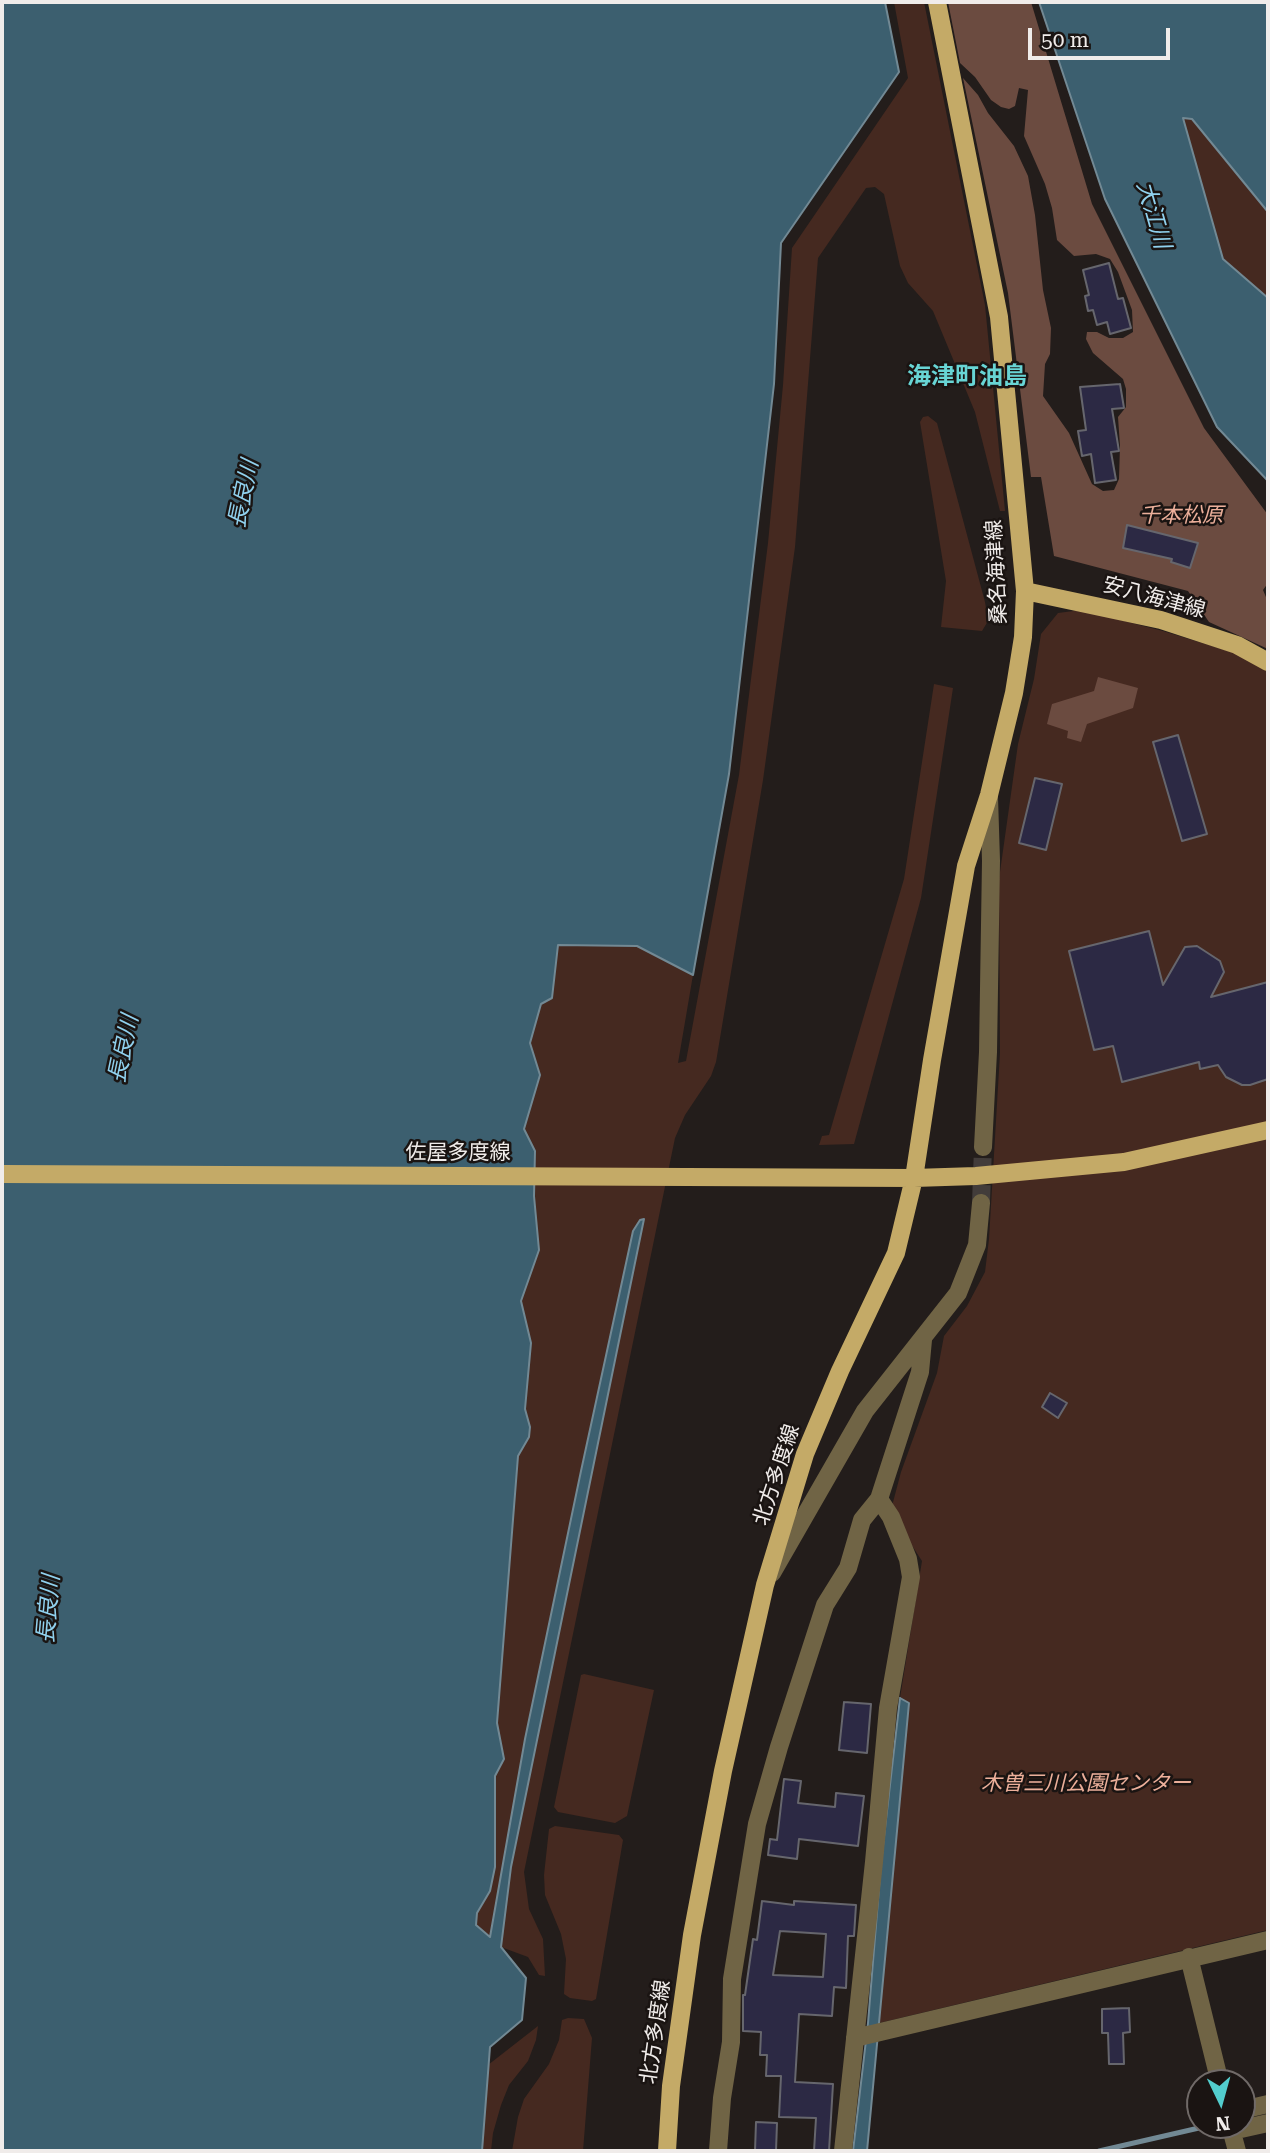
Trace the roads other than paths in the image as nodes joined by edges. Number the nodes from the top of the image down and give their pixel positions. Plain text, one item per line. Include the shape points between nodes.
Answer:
1 (937, 2) edge
2 (1025, 591) junction
3 (1268, 662) edge
4 (989, 795) junction
5 (1268, 1130) edge
6 (983, 1147) tunnel mouth
7 (2, 1174) edge
8 (914, 1178) junction
9 (981, 1203) tunnel mouth
10 (923, 1340) junction
11 (879, 1499) junction
12 (765, 1586) junction
13 (1268, 1940) edge
14 (1189, 1957) junction
15 (859, 2037) junction
16 (1217, 2069) edge
17 (667, 2151) edge
18 (718, 2151) edge
19 (843, 2151) edge

1 - 2 main road, 桑名海津線 via 999,317
2 - 3 main road, 安八海津線 via 1161,620 1237,645
2 - 4 main road, 桑名海津線 via 1014,693
4 - 6 street
4 - 8 main road, 桑名海津線 via 966,866
5 - 8 main road via 1124,1163
7 - 8 main road, 佐屋多度線
8 - 12 main road, 北方多度線 via 895,1252 805,1454
9 - 10 street via 977,1245 958,1293
10 - 11 street via 920,1372
10 - 12 street via 865,1411
11 - 15 street via 904,1548 911,1577 888,1708
11 - 18 street via 862,1520 848,1568 825,1605 757,1824 732,1979 731,2042
12 - 17 main road, 北方多度線 via 692,1935
13 - 14 street
14 - 15 street
14 - 16 street
15 - 19 street

